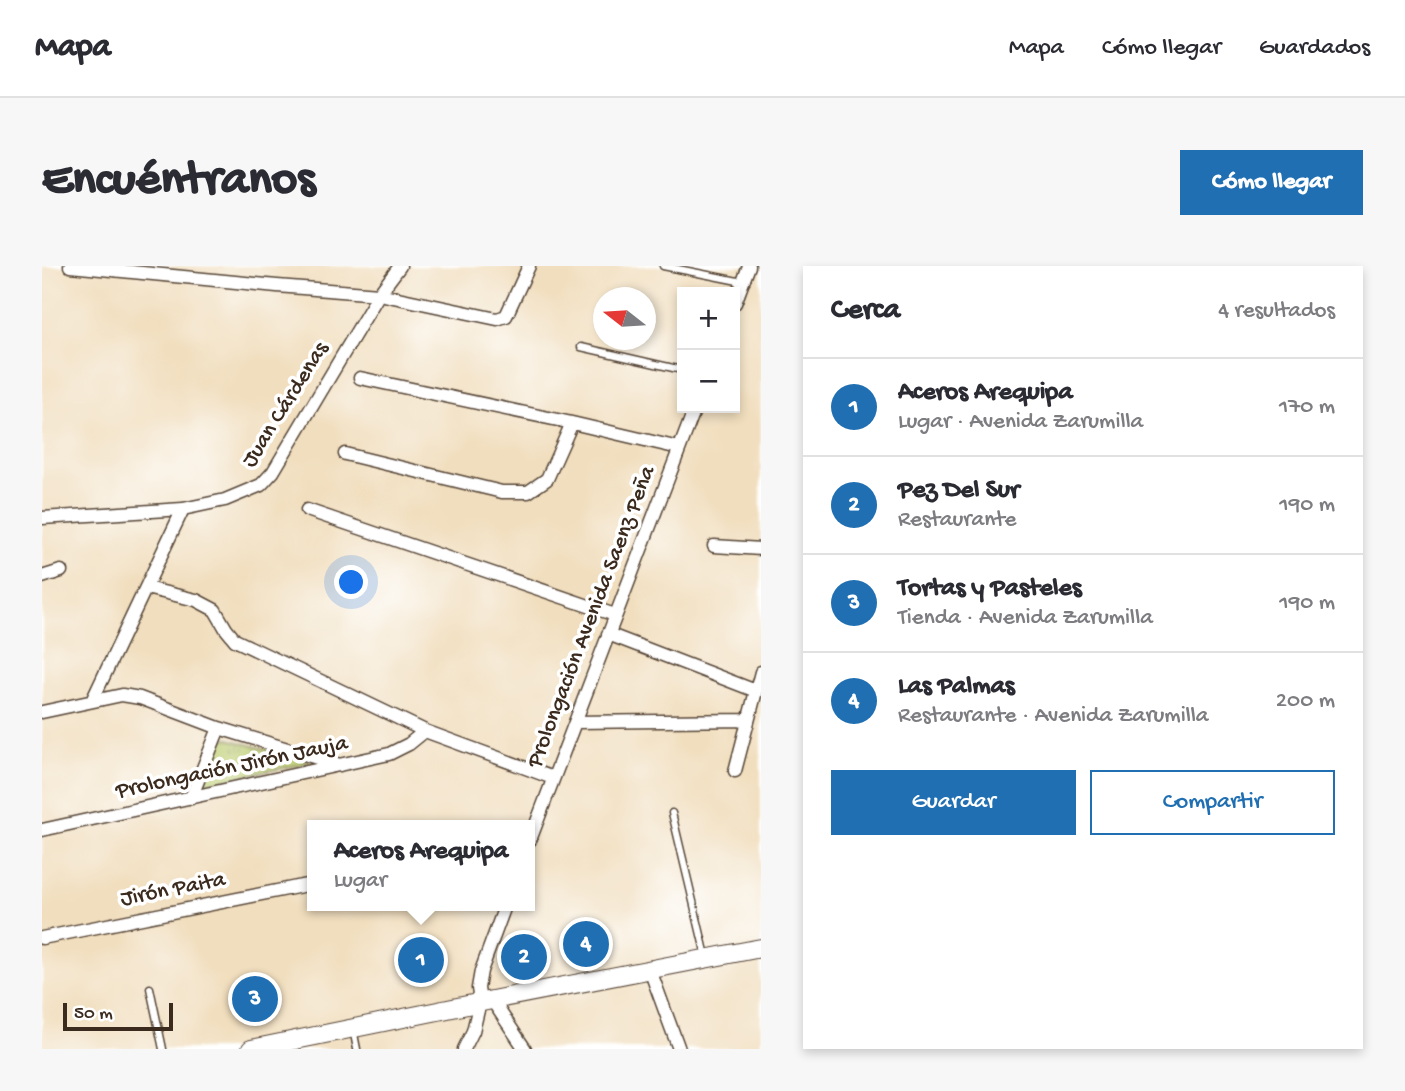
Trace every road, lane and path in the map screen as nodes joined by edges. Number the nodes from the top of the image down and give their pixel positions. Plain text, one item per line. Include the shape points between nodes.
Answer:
1 (70, 266) edge
2 (400, 266) edge
3 (529, 266) edge
4 (663, 266) edge
5 (749, 266) edge
6 (743, 282) junction
7 (740, 290) edge
8 (379, 294) junction
9 (581, 347) dead end
10 (677, 369) edge
11 (360, 378) dead end
12 (693, 413) edge
13 (572, 423) junction
14 (679, 448) junction
15 (345, 454) dead end
16 (183, 509) junction
17 (307, 510) dead end
18 (42, 518) edge
19 (714, 546) dead end
20 (761, 549) edge
21 (61, 571) dead end
22 (42, 576) edge
23 (146, 589) junction
24 (615, 615) junction
25 (608, 634) junction
26 (761, 672) edge
27 (756, 691) junction
28 (92, 701) junction
29 (42, 712) edge
30 (748, 720) junction
31 (575, 722) junction
32 (219, 728) junction
33 (425, 730) junction
34 (343, 765) junction
35 (735, 771) dead end
36 (553, 778) junction
37 (191, 798) junction
38 (672, 813) dead end
39 (535, 827) edge
40 (42, 830) edge
41 (307, 885) edge
42 (503, 911) edge
43 (42, 938) edge
44 (761, 948) edge
45 (707, 958) junction
46 (650, 970) junction
47 (150, 988) dead end
48 (486, 1001) junction
49 (352, 1028) junction
50 (163, 1049) edge
51 (251, 1049) edge
52 (357, 1049) edge
53 (464, 1049) edge
54 (525, 1049) edge
55 (680, 1049) edge

1 - 8 street
2 - 8 street, Juan Cárdenas
3 - 8 street via 506,316 497,319
4 - 6 lane
5 - 6 street
6 - 7 street
8 - 16 street, Juan Cárdenas via 273,472 261,485 225,500
9 - 10 lane
11 - 13 street
12 - 14 street, Prolongación Avenida Saenz Peña
13 - 14 street
13 - 15 street via 547,479 528,492 502,492
14 - 24 street, Prolongación Avenida Saenz Peña
16 - 18 street, Juan Cárdenas
16 - 23 street
17 - 24 street
19 - 20 street
21 - 22 street
23 - 28 street
23 - 33 street via 196,600 215,610 235,640
24 - 25 street, Prolongación Avenida Saenz Peña
25 - 27 street
25 - 31 street, Prolongación Avenida Saenz Peña
26 - 27 street
27 - 30 street
28 - 29 street
28 - 32 street via 121,695 141,698
30 - 31 street
30 - 35 street
31 - 36 street, Prolongación Avenida Saenz Peña
32 - 34 street
32 - 37 street
33 - 34 street, Prolongación Jirón Jauja via 389,754
33 - 36 street
34 - 37 street, Prolongación Jirón Jauja
36 - 39 street, Prolongación Avenida Saenz Peña
37 - 40 street, Prolongación Jirón Jauja
38 - 45 lane
41 - 43 street, Jirón Paita
42 - 48 street via 481,971 478,988
44 - 45 main road
45 - 46 main road
46 - 48 main road
46 - 55 street
47 - 50 lane
48 - 49 main road
48 - 53 street
48 - 54 street
49 - 51 main road
49 - 52 lane

